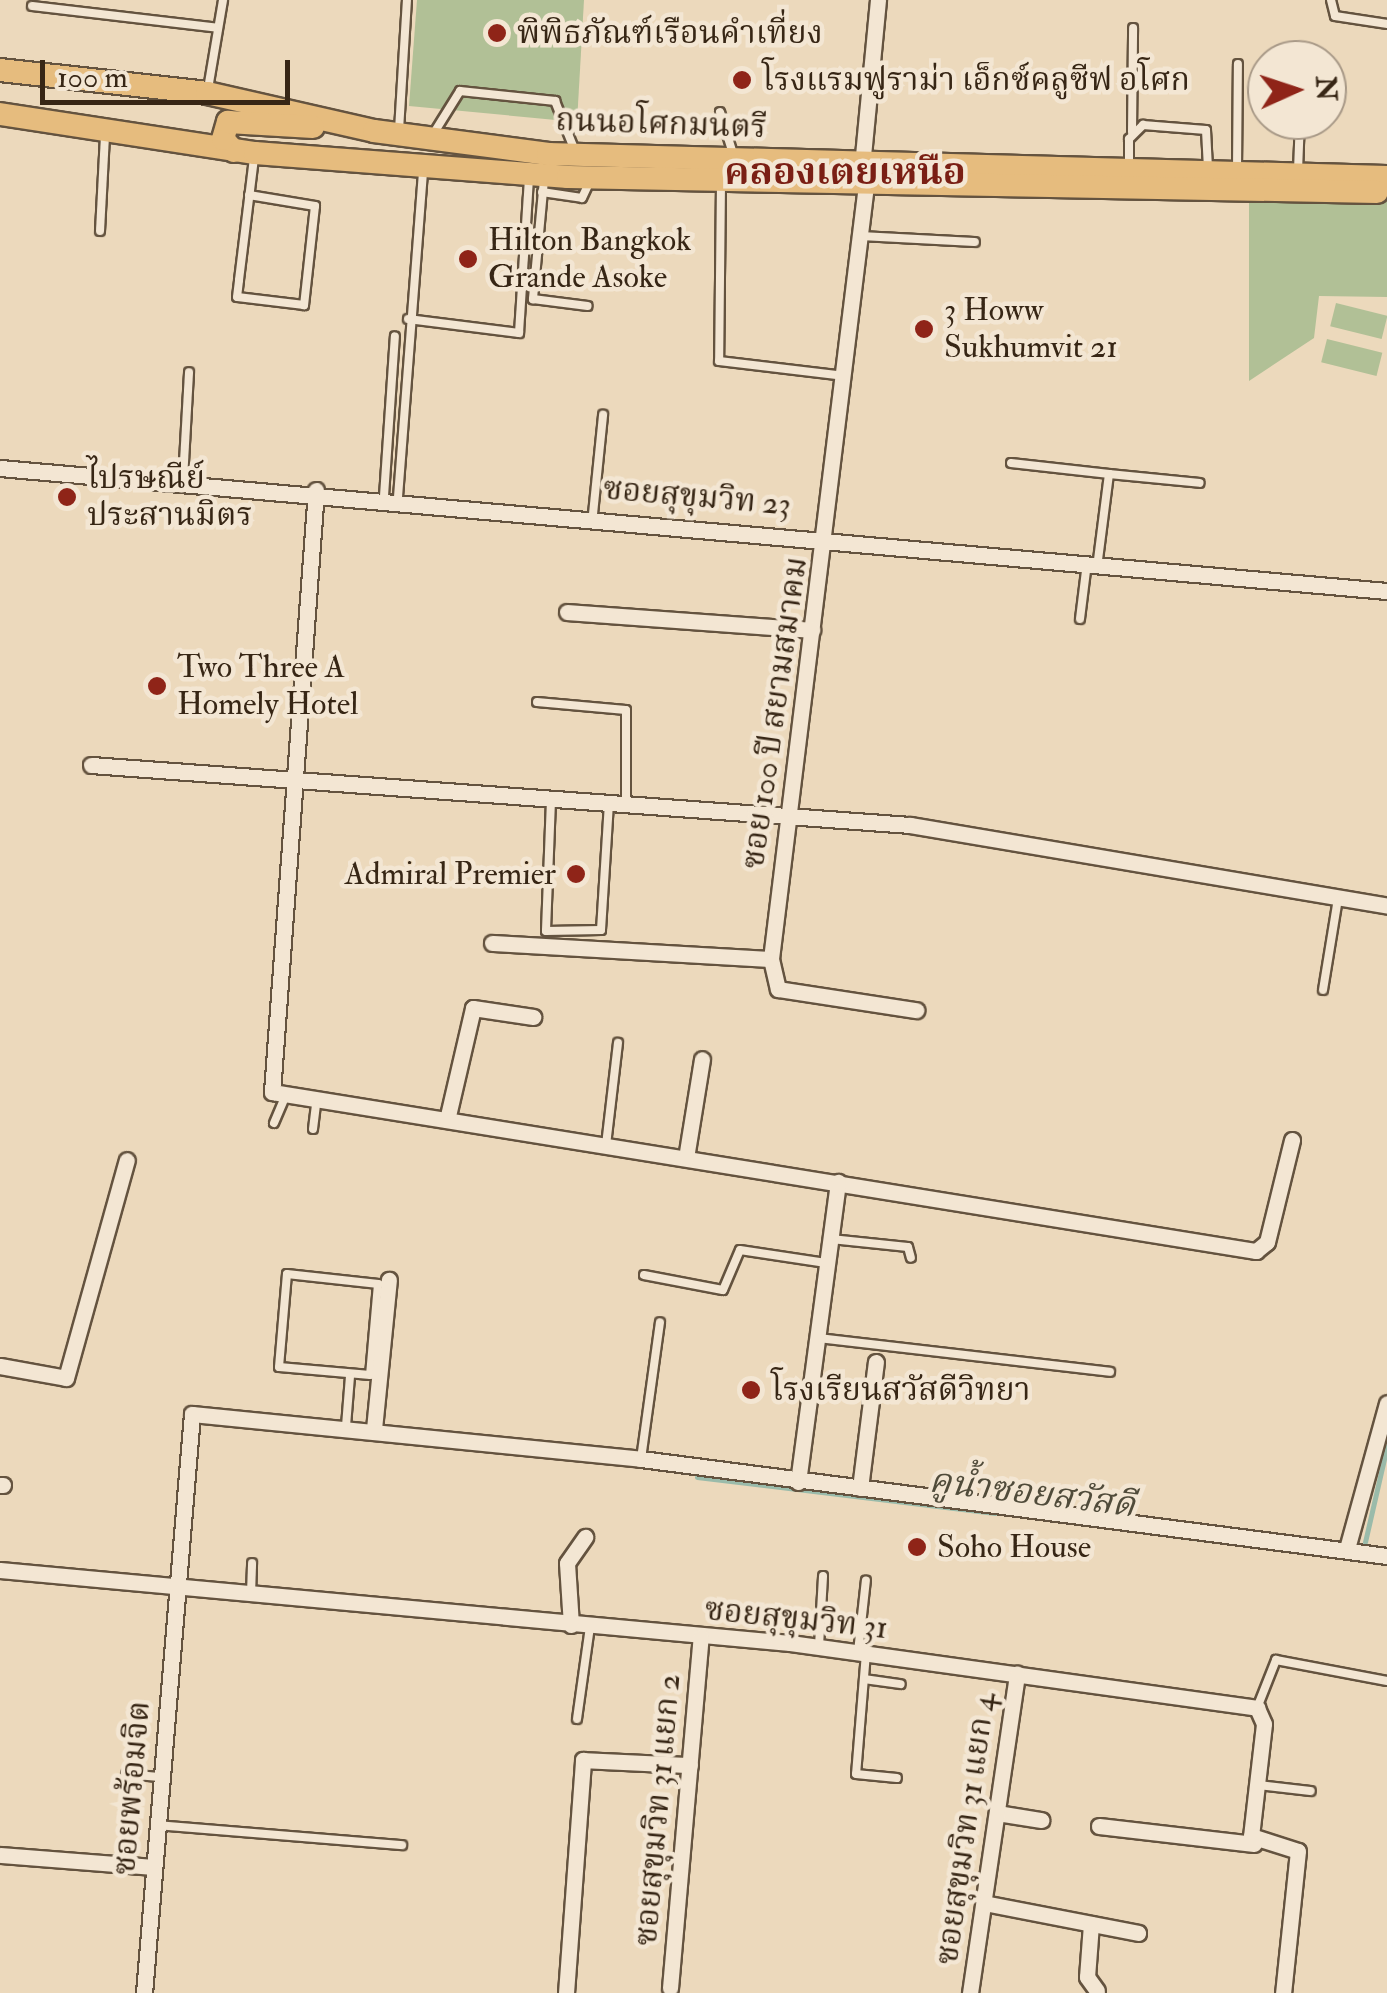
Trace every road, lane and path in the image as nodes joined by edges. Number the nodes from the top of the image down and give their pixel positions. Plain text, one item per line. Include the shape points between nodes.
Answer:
1 (224, 0) edge
2 (407, 0) edge
3 (878, 0) edge
4 (1331, 0) edge
5 (32, 6) dead end
6 (1387, 24) edge
7 (218, 28) junction
8 (1133, 28) dead end
9 (1238, 64) dead end
10 (0, 70) edge
11 (208, 92) junction
12 (720, 112) dead end
13 (0, 114) edge
14 (106, 127) junction
15 (356, 128) junction
16 (398, 136) junction
17 (1132, 136) junction
18 (1299, 140) edge
19 (428, 151) junction
20 (244, 152) junction
21 (576, 156) junction
22 (734, 157) junction
23 (1129, 172) junction
24 (1208, 174) junction
25 (1236, 174) junction
26 (864, 175) junction
27 (1297, 175) junction
28 (1387, 177) edge
29 (722, 179) junction
30 (538, 181) junction
31 (1387, 192) edge
32 (249, 196) junction
33 (100, 231) dead end
34 (860, 236) junction
35 (975, 242) dead end
36 (588, 306) dead end
37 (408, 319) junction
38 (395, 336) dead end
39 (189, 372) dead end
40 (846, 376) junction
41 (604, 415) dead end
42 (1011, 463) dead end
43 (0, 468) edge
44 (1109, 474) junction
45 (183, 480) junction
46 (1200, 483) dead end
47 (316, 490) junction
48 (391, 496) junction
49 (593, 514) junction
50 (827, 536) junction
51 (1093, 560) junction
52 (1387, 591) edge
53 (568, 612) dead end
54 (1080, 618) dead end
55 (812, 630) junction
56 (537, 702) dead end
57 (91, 765) dead end
58 (296, 782) junction
59 (551, 800) junction
60 (609, 804) junction
61 (626, 804) junction
62 (786, 818) junction
63 (1338, 898) junction
64 (1387, 906) edge
65 (492, 942) dead end
66 (771, 959) junction
67 (1323, 990) dead end
68 (916, 1010) dead end
69 (532, 1017) dead end
70 (618, 1043) dead end
71 (702, 1059) dead end
72 (284, 1099) junction
73 (316, 1106) junction
74 (447, 1120) junction
75 (274, 1123) dead end
76 (313, 1129) dead end
77 (1292, 1140) dead end
78 (606, 1144) junction
79 (686, 1158) junction
80 (128, 1160) dead end
81 (838, 1182) junction
82 (830, 1239) junction
83 (910, 1258) dead end
84 (828, 1263) junction
85 (644, 1275) dead end
86 (389, 1280) dead end
87 (660, 1322) dead end
88 (818, 1338) junction
89 (876, 1362) dead end
90 (0, 1366) edge
91 (1110, 1372) dead end
92 (350, 1376) junction
93 (1387, 1402) edge
94 (346, 1426) junction
95 (374, 1429) junction
96 (640, 1459) junction
97 (798, 1482) junction
98 (860, 1488) junction
99 (585, 1537) dead end
100 (1348, 1545) junction
101 (1387, 1556) edge
102 (252, 1563) dead end
103 (0, 1570) edge
104 (823, 1576) dead end
105 (866, 1580) dead end
106 (176, 1587) junction
107 (251, 1594) junction
108 (570, 1625) junction
109 (590, 1627) junction
110 (701, 1636) junction
111 (820, 1647) junction
112 (862, 1653) junction
113 (1016, 1673) junction
114 (864, 1679) junction
115 (1387, 1680) edge
116 (902, 1684) dead end
117 (1257, 1708) junction
118 (577, 1719) dead end
119 (690, 1765) junction
120 (126, 1774) dead end
121 (161, 1777) junction
122 (897, 1778) dead end
123 (1258, 1785) junction
124 (1311, 1790) dead end
125 (996, 1813) junction
126 (1040, 1820) dead end
127 (157, 1825) junction
128 (1100, 1826) dead end
129 (1254, 1844) junction
130 (402, 1845) dead end
131 (0, 1854) edge
132 (153, 1868) junction
133 (984, 1903) junction
134 (1091, 1924) junction
135 (1138, 1933) dead end
136 (670, 1988) dead end
137 (1097, 1991) edge
138 (144, 1993) edge
139 (566, 1993) edge
140 (970, 1993) edge
141 (1284, 1993) edge

1 - 7 lane
2 - 16 lane
3 - 26 street, ซอย 100 ปี สยามสมาคม
4 - 6 lane via 1335,16
5 - 7 lane
7 - 11 lane
8 - 17 lane
9 - 25 lane
10 - 11 main road, ถนนอโศกมนตรี
11 - 15 main road, ถนนอโศกมนตรี
12 - 22 lane
13 - 14 main road, ถนนอโศกมนตรี
14 - 20 main road, ถนนอโศกมนตรี
14 - 33 lane
15 - 16 main road, ถนนอโศกมนตรี
15 - 20 main road via 228,122 224,139
16 - 19 main road, ถนนอโศกมนตรี
17 - 23 lane
17 - 24 lane via 1138,124 1206,130
18 - 27 lane
19 - 20 main road, ถนนอโศกมนตรี
19 - 21 main road, ถนนอโศกมนตรี
19 - 21 lane via 450,96 479,93 555,101
19 - 30 main road, ถนนอโศกมนตรี
19 - 37 lane
20 - 32 lane
21 - 22 main road, ถนนอโศกมนตรี
22 - 26 main road, ถนนอโศกมนตรี
23 - 24 main road, ถนนอโศกมนตรี
23 - 26 main road, ถนนอโศกมนตรี
24 - 25 main road, ถนนอโศกมนตรี
25 - 27 main road, ถนนอโศกมนตรี
26 - 29 main road, ถนนอโศกมนตรี
26 - 31 main road, ถนนอโศกมนตรี
26 - 34 street, ซอย 100 ปี สยามสมาคม
27 - 28 main road, ถนนอโศกมนตรี
29 - 30 main road, ถนนอโศกมนตรี
29 - 40 lane via 719,361
30 - 36 lane via 533,299
30 - 37 lane via 519,333
32 - 32 lane via 237,297 304,305 315,206
34 - 35 lane
34 - 40 street, ซอย 100 ปี สยามสมาคม
37 - 48 lane
38 - 48 lane
39 - 45 lane
40 - 50 street, ซอย 100 ปี สยามสมาคม
41 - 49 lane
42 - 44 lane
43 - 45 street, ซอยสุขุมวิท 23
44 - 46 lane
44 - 51 lane
45 - 47 street, ซอยสุขุมวิท 23
47 - 48 street, ซอยสุขุมวิท 23
47 - 58 street
48 - 49 street, ซอยสุขุมวิท 23
49 - 50 street, ซอยสุขุมวิท 23
50 - 51 street, ซอยสุขุมวิท 23
50 - 55 street, ซอย 100 ปี สยามสมาคม
51 - 52 street, ซอยสุขุมวิท 23
51 - 54 lane
53 - 55 street
55 - 62 street, ซอย 100 ปี สยามสมาคม
56 - 61 lane via 626,710
57 - 58 street
58 - 59 street
58 - 72 street via 270,1077
59 - 60 street
59 - 60 lane via 546,930 603,926
60 - 61 street
61 - 62 street
62 - 63 street via 910,826
62 - 66 street, ซอย 100 ปี สยามสมาคม
63 - 64 street
63 - 67 lane
65 - 66 street
66 - 68 street via 778,989
69 - 74 street via 473,1008
70 - 78 lane
71 - 79 street
72 - 73 street
72 - 75 lane
73 - 74 street
73 - 76 lane
74 - 78 street
77 - 81 street via 1267,1242 1256,1251
78 - 79 street
79 - 81 street
80 - 90 street via 66,1378
81 - 82 street
82 - 83 lane via 908,1246
82 - 84 street
84 - 85 lane via 740,1250 723,1290
84 - 88 street
86 - 95 street
87 - 96 lane
88 - 91 lane
88 - 97 street
89 - 98 street
92 - 92 lane via 280,1366 287,1274 378,1284 370,1375
92 - 94 lane
93 - 100 street
94 - 95 street
94 - 106 street, ซอยพร้อมจิต via 192,1414
95 - 96 street
96 - 97 street
97 - 98 street
98 - 100 street
99 - 108 street via 567,1563
100 - 101 street
102 - 107 lane
103 - 106 street, ซอยสุขุมวิท 31
104 - 111 lane
105 - 112 lane
106 - 107 street, ซอยสุขุมวิท 31
106 - 121 street, ซอยพร้อมจิต
107 - 108 street, ซอยสุขุมวิท 31
108 - 109 street, ซอยสุขุมวิท 31
109 - 110 street, ซอยสุขุมวิท 31
109 - 118 lane
110 - 111 street, ซอยสุขุมวิท 31
110 - 119 street, ซอยสุขุมวิท 31 แยก 2
111 - 112 street, ซอยสุขุมวิท 31
112 - 113 street, ซอยสุขุมวิท 31
112 - 114 lane
113 - 117 street, ซอยสุขุมวิท 31
113 - 125 street, ซอยสุขุมวิท 31 แยก 4
114 - 116 lane
114 - 122 lane via 856,1774
115 - 117 lane via 1276,1660
117 - 123 street
119 - 136 street, ซอยสุขุมวิท 31 แยก 2
119 - 139 street via 584,1760
120 - 121 lane
121 - 127 street, ซอยพร้อมจิต
123 - 124 lane
123 - 129 street
125 - 126 street
125 - 133 street, ซอยสุขุมวิท 31 แยก 4
127 - 130 lane
127 - 132 street, ซอยพร้อมจิต
128 - 129 street
129 - 141 street via 1298,1851
131 - 132 street
132 - 138 street, ซอยพร้อมจิต
133 - 134 street
133 - 140 street, ซอยสุขุมวิท 31 แยก 4
134 - 135 street
134 - 137 street via 1086,1977

